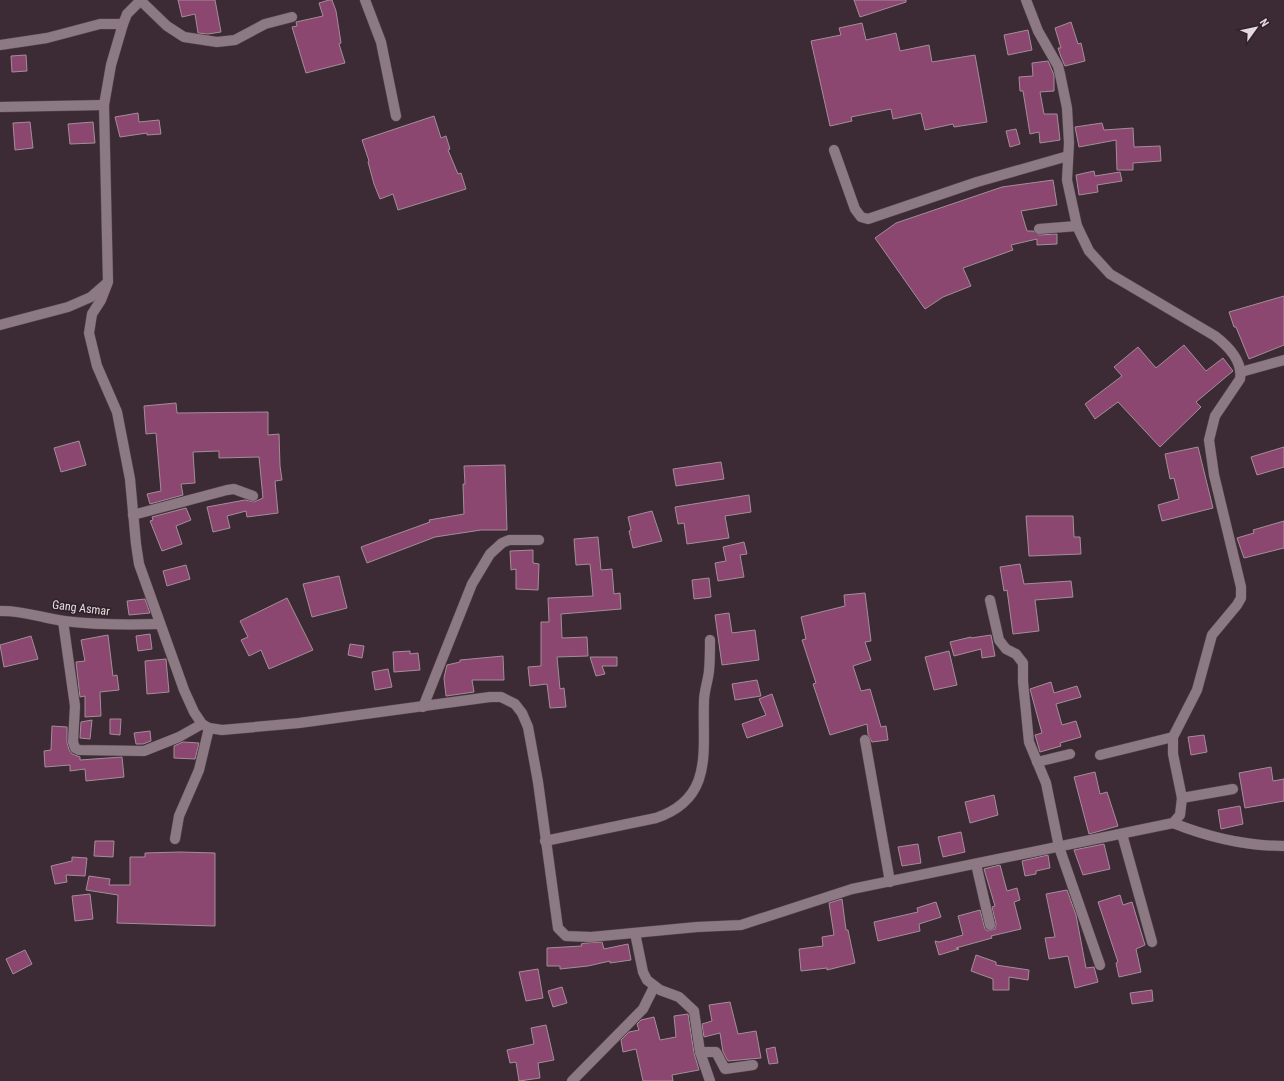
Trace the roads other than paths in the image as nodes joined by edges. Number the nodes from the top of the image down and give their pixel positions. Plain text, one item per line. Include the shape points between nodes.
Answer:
1 (141, 0) edge
2 (365, 0) edge
3 (1026, 0) edge
4 (292, 17) dead end
5 (123, 24) junction
6 (0, 45) edge
7 (104, 105) junction
8 (0, 107) edge
9 (396, 116) dead end
10 (834, 150) dead end
11 (1068, 156) junction
12 (1077, 226) junction
13 (1039, 229) dead end
14 (108, 282) junction
15 (0, 325) edge
16 (1284, 360) edge
17 (1241, 372) junction
18 (253, 496) dead end
19 (133, 515) junction
20 (539, 540) dead end
21 (990, 600) dead end
22 (0, 611) edge
23 (63, 621) junction
24 (160, 624) junction
25 (710, 640) dead end
26 (423, 707) junction
27 (206, 726) junction
28 (1173, 737) junction
29 (865, 740) dead end
30 (1070, 754) dead end
31 (1100, 755) dead end
32 (1036, 762) junction
33 (1233, 789) dead end
34 (1182, 798) junction
35 (1172, 823) junction
36 (1122, 834) junction
37 (175, 839) dead end
38 (545, 841) junction
39 (1284, 846) edge
40 (1059, 847) junction
41 (976, 864) junction
42 (890, 882) junction
43 (990, 925) dead end
44 (634, 933) junction
45 (1152, 942) dead end
46 (1100, 965) dead end
47 (654, 987) junction
48 (700, 1052) junction
49 (753, 1066) dead end
50 (572, 1081) edge
51 (710, 1081) edge

1 - 4 street via 167,26 184,36 217,42 235,40 265,24
1 - 5 street via 127,14
2 - 9 street via 381,42
3 - 11 street via 1038,31 1058,66 1067,108
5 - 6 street via 100,24 47,38
5 - 7 street via 111,65
7 - 8 street
7 - 14 street
10 - 11 street via 855,209 861,217 868,219 977,182
11 - 12 street via 1067,180
12 - 13 street
12 - 17 street via 1088,251 1110,274 1215,336 1226,345 1238,362
14 - 15 street via 91,297 68,307
14 - 19 street via 92,314 89,333 98,366 117,412 130,479
16 - 17 street
17 - 28 street via 1240,379 1215,416 1209,440 1214,476 1241,587 1241,598 1212,635 1197,690
18 - 19 street via 234,489 227,490
19 - 24 street via 139,564
20 - 26 street via 509,540 490,554 472,584
21 - 32 street via 999,640 1023,663 1029,742
22 - 23 street, Gang Asmar via 13,611
23 - 24 street, Gang Asmar via 121,625
23 - 27 street via 75,706 74,748 144,751
24 - 27 street via 184,690 194,712
25 - 38 street via 709,672 704,702 702,770 689,798 669,813 656,818
26 - 27 street via 222,730
26 - 38 street via 495,697 508,699 515,704 528,727
27 - 37 street via 199,770 179,816
28 - 31 street
28 - 34 street via 1173,754
29 - 42 street
30 - 32 street
32 - 40 street via 1046,783
33 - 34 street
34 - 35 street via 1180,815
35 - 36 street
35 - 39 street via 1215,837 1266,846
36 - 40 street
36 - 45 street
38 - 44 street via 556,922 562,933 566,936 591,937
40 - 41 street
40 - 46 street
41 - 42 street
41 - 43 street
42 - 44 street via 852,889 741,925 697,926
44 - 47 street via 642,972
47 - 48 street via 679,997 694,1011
47 - 50 street via 643,1010
48 - 49 street via 714,1051 725,1069
48 - 51 street

